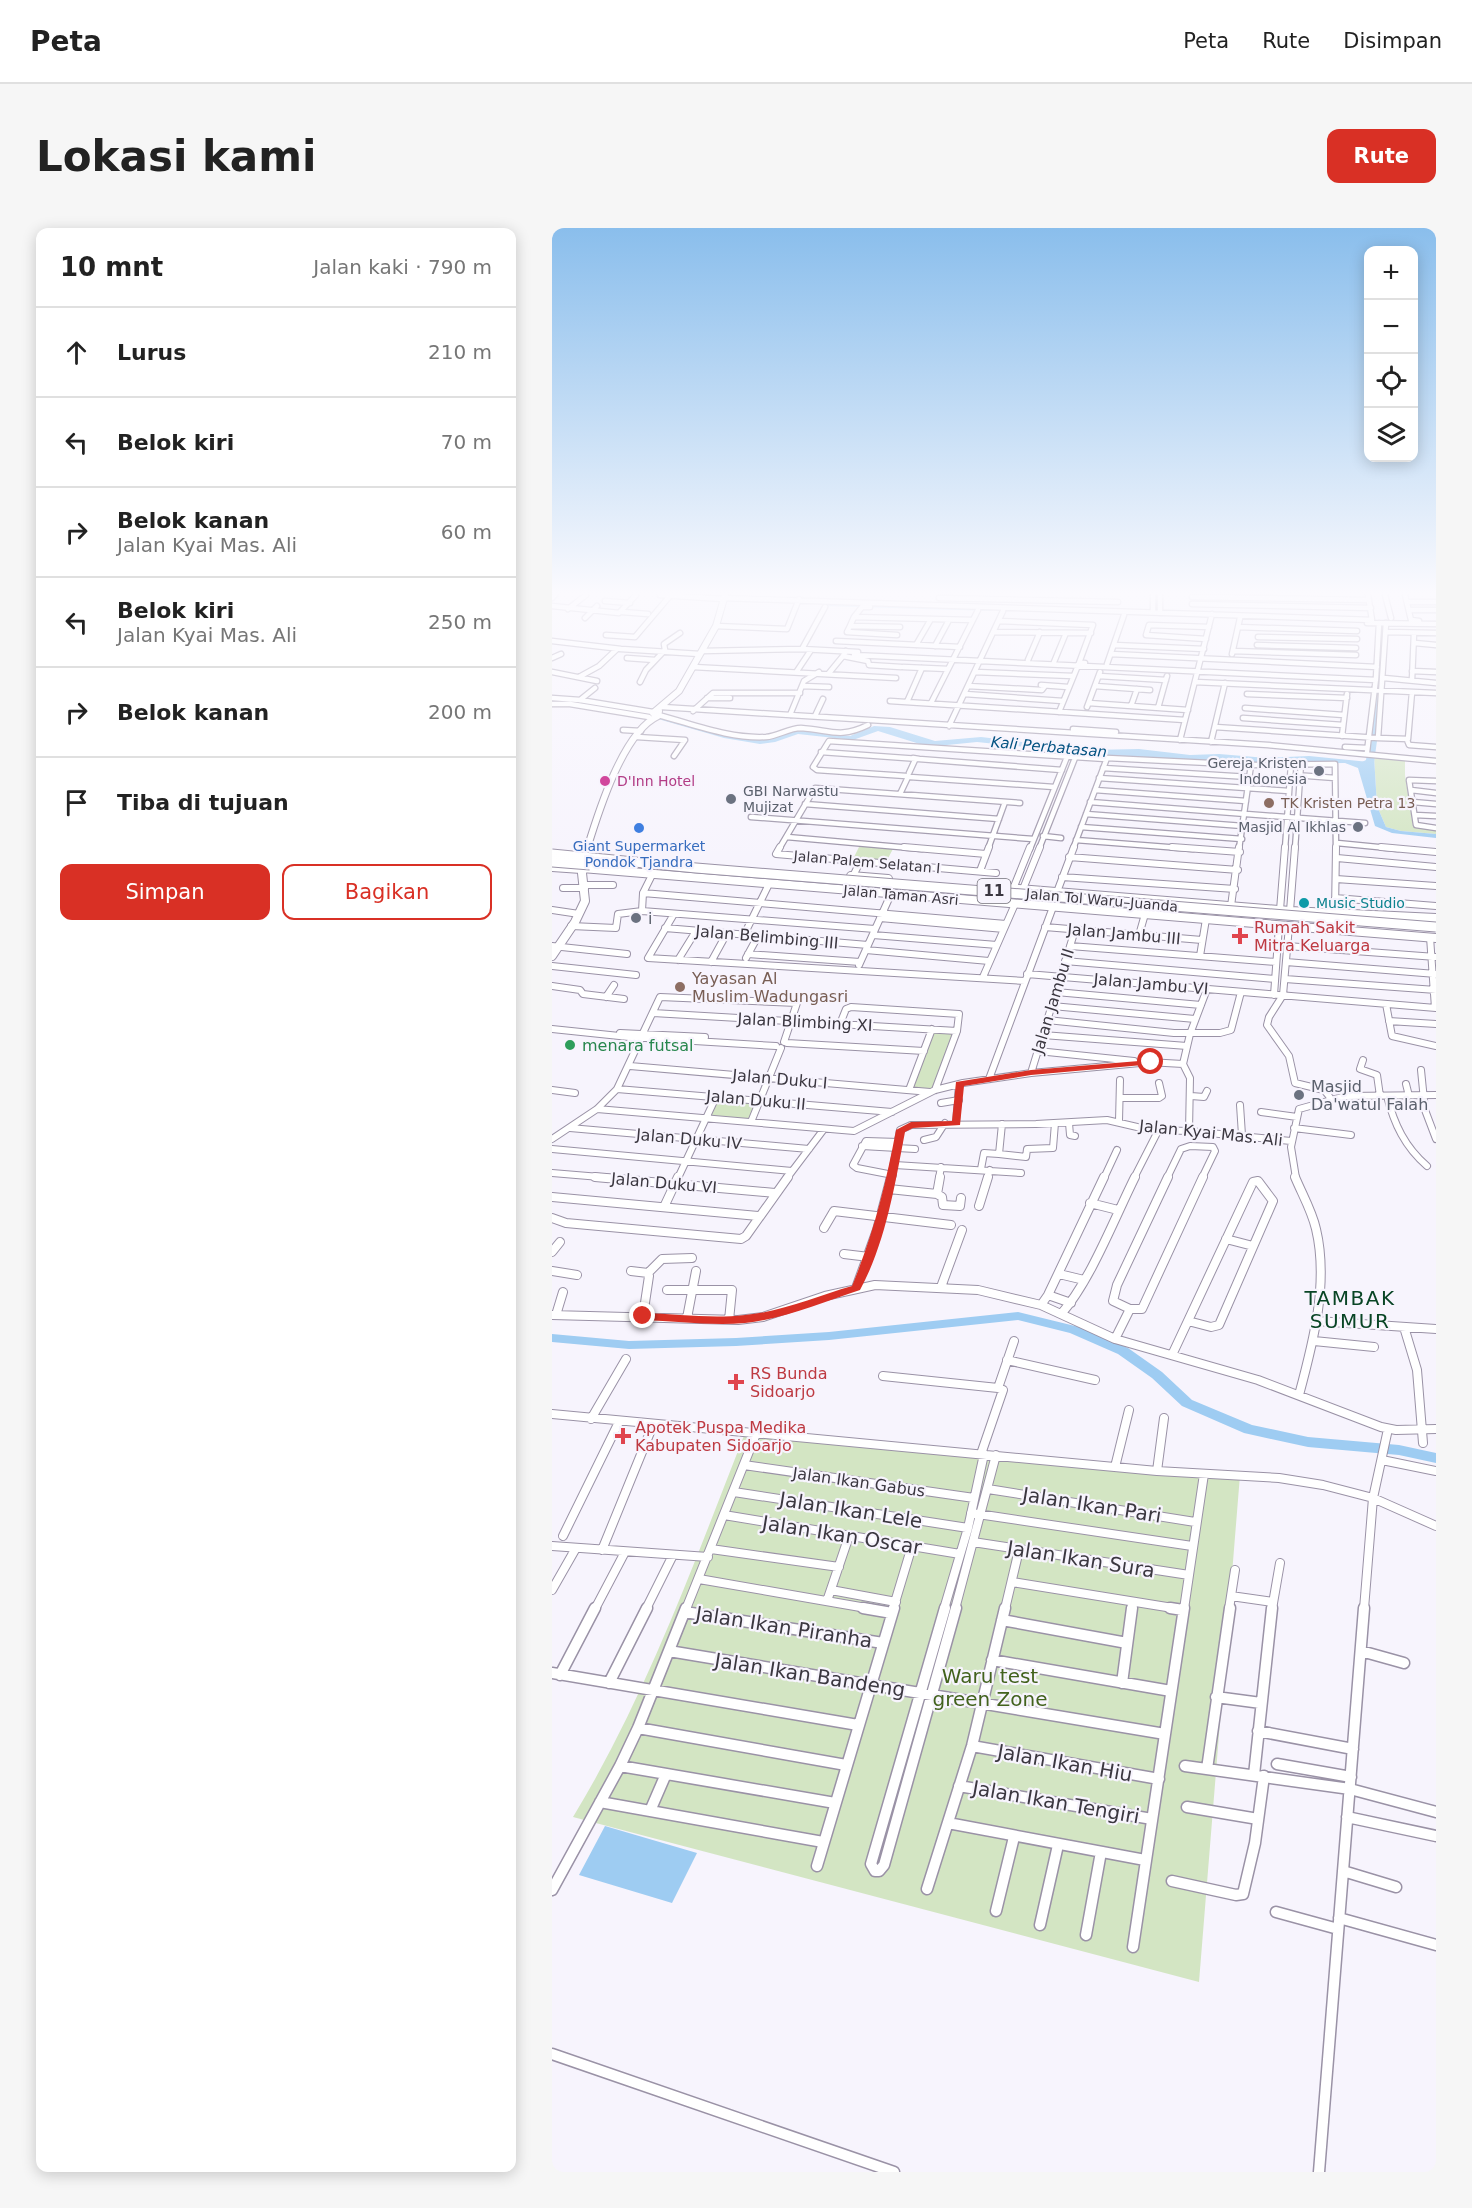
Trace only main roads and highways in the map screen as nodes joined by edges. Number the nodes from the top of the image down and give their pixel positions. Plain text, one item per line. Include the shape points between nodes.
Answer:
1 (682, 686) edge
2 (598, 818) junction
3 (552, 854) edge
4 (594, 855) junction
5 (645, 860) junction
6 (659, 861) junction
7 (552, 862) edge
8 (583, 867) junction
9 (634, 873) junction
10 (651, 875) junction
11 (927, 889) junction
12 (1292, 913) junction
13 (1436, 920) edge
14 (1436, 927) edge
15 (1434, 936) edge
16 (553, 951) edge

1 - 2 main road via 639,734 613,778
2 - 4 main road via 601,822
2 - 8 main road
3 - 11 highway, Jalan Tol Waru–Juanda / 11, bridge
4 - 5 main road
4 - 8 main road
5 - 6 main road
5 - 9 main road
6 - 10 main road
6 - 12 main road
7 - 11 highway, Jalan Tol Waru–Juanda / 11, bridge
8 - 9 main road, Jalan Taman Asri
8 - 16 main road via 585,900
9 - 10 main road, Jalan Taman Asri
10 - 15 main road, Jalan Taman Asri
11 - 12 highway, Jalan Tol Waru–Juanda / 11, bridge
11 - 15 highway, Jalan Tol Waru–Juanda / 11
12 - 13 highway, bridge
12 - 13 main road via 1335,912
12 - 14 highway, Jalan Tol Waru–Juanda / 11, bridge

